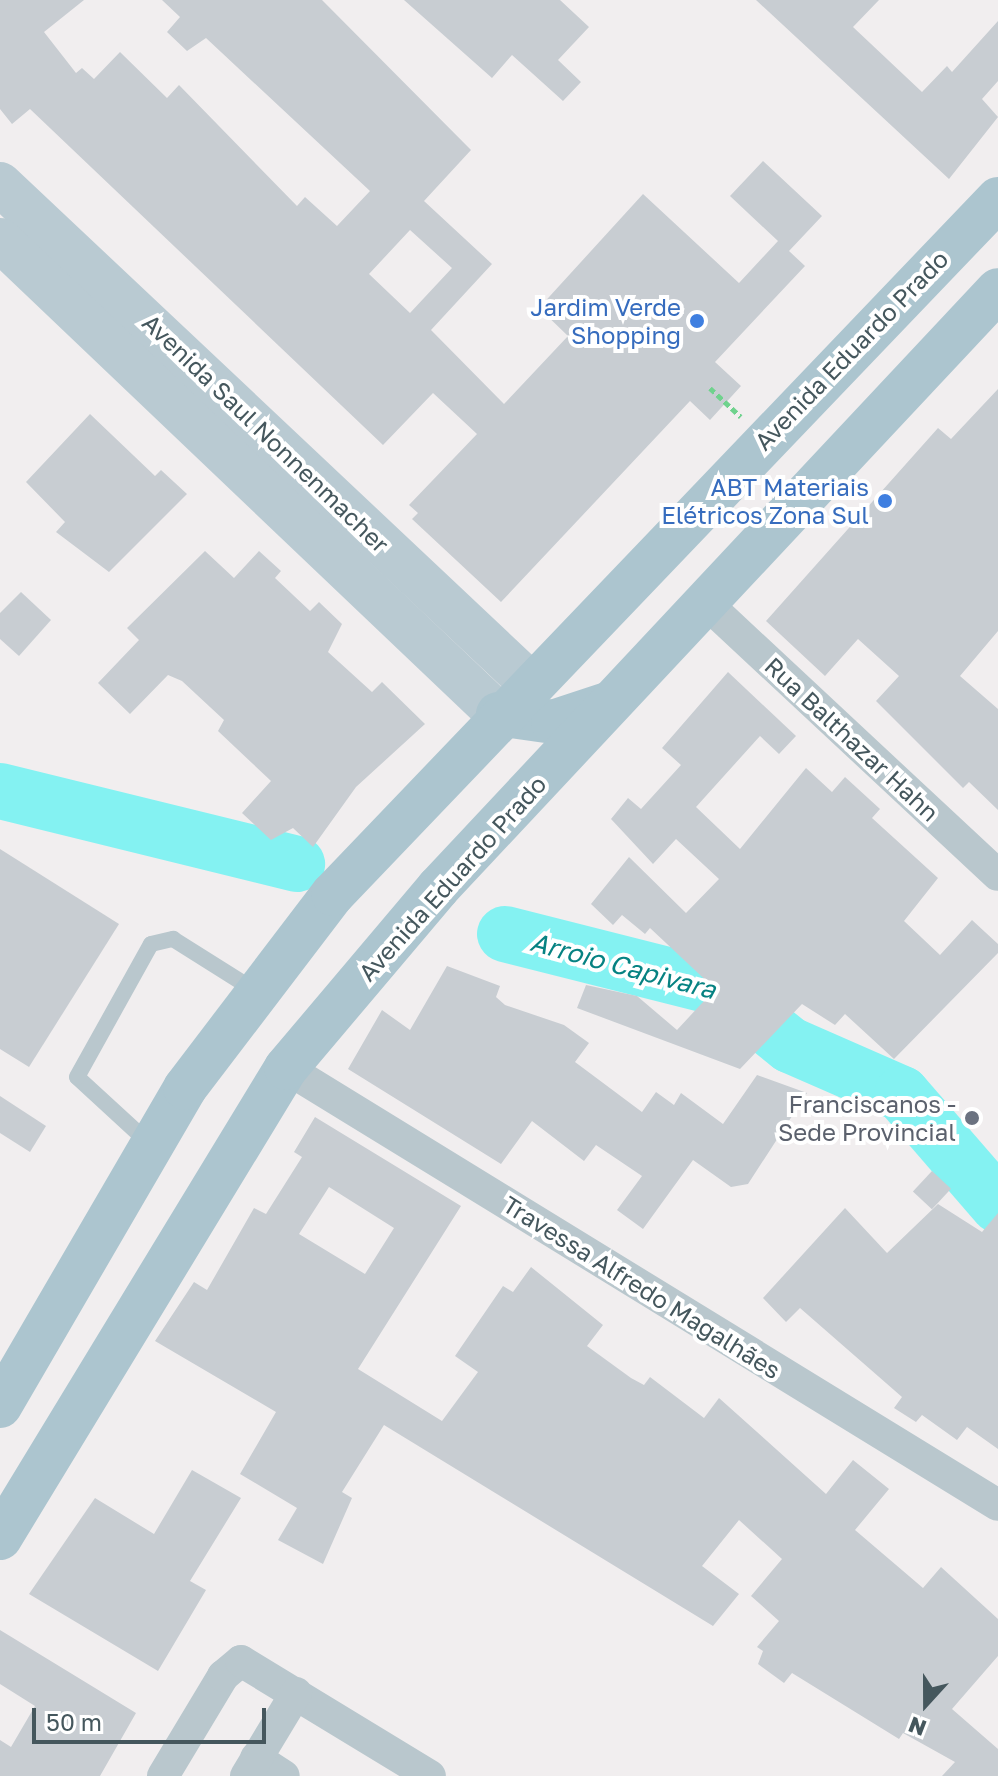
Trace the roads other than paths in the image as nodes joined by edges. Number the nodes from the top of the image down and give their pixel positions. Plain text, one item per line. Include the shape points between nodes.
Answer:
1 (0, 184) edge
2 (998, 199) edge
3 (0, 240) edge
4 (996, 296) edge
5 (267, 463) junction
6 (324, 518) junction
7 (705, 602) junction
8 (531, 684) junction
9 (615, 701) junction
10 (498, 714) junction
11 (998, 875) edge
12 (258, 993) junction
13 (286, 1068) junction
14 (152, 1146) junction
15 (0, 1406) edge
16 (998, 1505) edge
17 (0, 1538) edge
18 (296, 1693) junction
19 (251, 1767) edge
20 (163, 1776) edge
21 (284, 1776) edge
22 (430, 1776) edge

1 - 5 street, Avenida Saul Nonnenmacher
2 - 8 main road, Avenida Eduardo Prado
3 - 5 street, Avenida Saul Nonnenmacher
4 - 7 main road, Avenida Eduardo Prado
5 - 6 street, Avenida Saul Nonnenmacher
6 - 8 street, Avenida Saul Nonnenmacher
6 - 10 street, Avenida Saul Nonnenmacher
7 - 9 main road, Avenida Eduardo Prado
7 - 11 street, Rua Balthazar Hahn
8 - 10 main road, Avenida Eduardo Prado
9 - 10 main road via 553,722
9 - 13 main road, Avenida Eduardo Prado via 438,888
10 - 12 main road, Avenida Eduardo Prado via 333,894
12 - 14 main road, Avenida Eduardo Prado
12 - 14 lane via 173,939 151,944 77,1077
13 - 16 street, Travessa Alfredo Magalhães
13 - 17 main road, Avenida Eduardo Prado
14 - 15 main road, Avenida Eduardo Prado
18 - 19 street
18 - 20 street via 241,1661 231,1665
18 - 22 street
19 - 21 street

